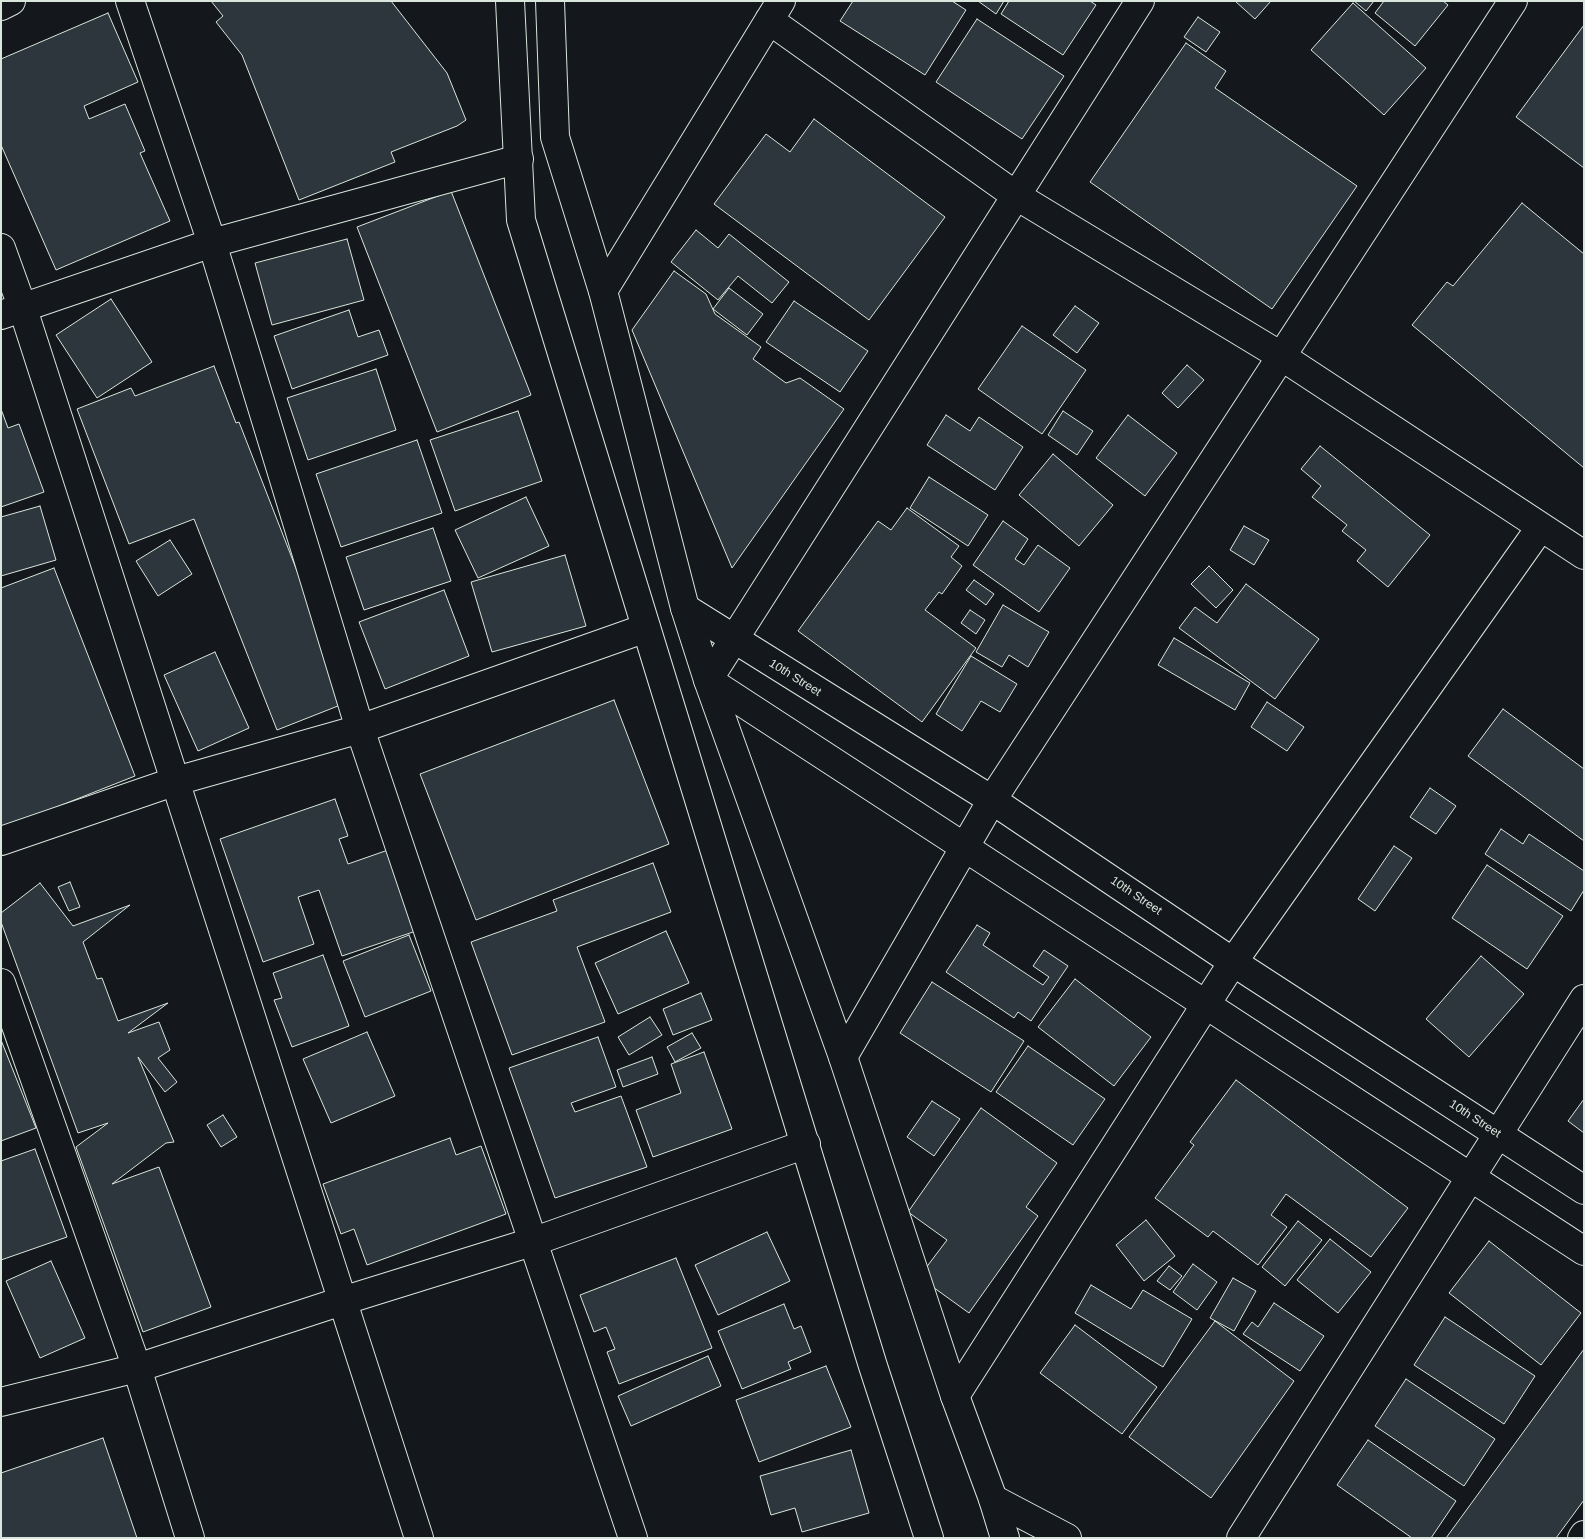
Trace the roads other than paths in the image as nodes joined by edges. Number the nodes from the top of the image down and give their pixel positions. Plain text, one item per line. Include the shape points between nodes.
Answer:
1 (11, 1) edge
2 (130, 1) edge
3 (510, 1) edge
4 (550, 1) edge
5 (1140, 1) edge
6 (1513, 1) edge
7 (1, 6) edge
8 (775, 10) edge
9 (519, 159) junction
10 (1016, 195) junction
11 (212, 243) junction
12 (1, 248) edge
13 (603, 291) junction
14 (12, 312) edge
15 (1281, 356) junction
16 (1540, 528) junction
17 (1584, 555) edge
18 (685, 608) junction
19 (646, 628) junction
20 (733, 639) junction
21 (708, 680) junction
22 (360, 729) junction
23 (176, 781) junction
24 (992, 800) junction
25 (1, 841) edge
26 (964, 847) junction
27 (1232, 962) junction
28 (1, 983) edge
29 (1584, 999) edge
30 (1204, 1004) junction
31 (843, 1057) junction
32 (1498, 1134) junction
33 (806, 1144) junction
34 (1471, 1178) junction
35 (1584, 1190) edge
36 (535, 1241) junction
37 (1584, 1251) edge
38 (342, 1300) junction
39 (138, 1368) junction
40 (954, 1396) junction
41 (1, 1402) edge
42 (994, 1499) junction
43 (190, 1538) edge
44 (419, 1538) edge
45 (633, 1538) edge
46 (929, 1538) edge
47 (1005, 1538) edge
48 (1067, 1538) edge
49 (1241, 1538) edge

1 - 7 street
2 - 11 street
3 - 9 street
4 - 13 street via 555,137
5 - 10 street
6 - 15 street
8 - 10 street
8 - 13 street
9 - 11 street
9 - 19 street via 520,220
10 - 15 street
10 - 20 street
11 - 14 street
11 - 22 street
12 - 14 street
13 - 18 street
14 - 23 street
15 - 16 street
15 - 24 street
16 - 17 street
16 - 27 street
18 - 20 street, 10th Street
18 - 21 street
19 - 22 street
19 - 33 street
20 - 21 street
20 - 24 street, 10th Street
21 - 26 street
21 - 31 street
22 - 23 street
22 - 36 street
23 - 25 street
23 - 38 street
24 - 26 street
24 - 27 street, 10th Street
26 - 30 street
26 - 31 street
27 - 30 street
27 - 32 street, 10th Street
28 - 39 street
29 - 32 street
30 - 34 street
30 - 40 street
31 - 40 street
32 - 34 street
32 - 35 street, 10th Street
33 - 36 street
33 - 46 street
34 - 37 street
34 - 49 street
36 - 38 street
36 - 45 street
38 - 39 street
38 - 44 street
39 - 41 street
39 - 43 street
40 - 42 street
42 - 47 street
42 - 48 street

